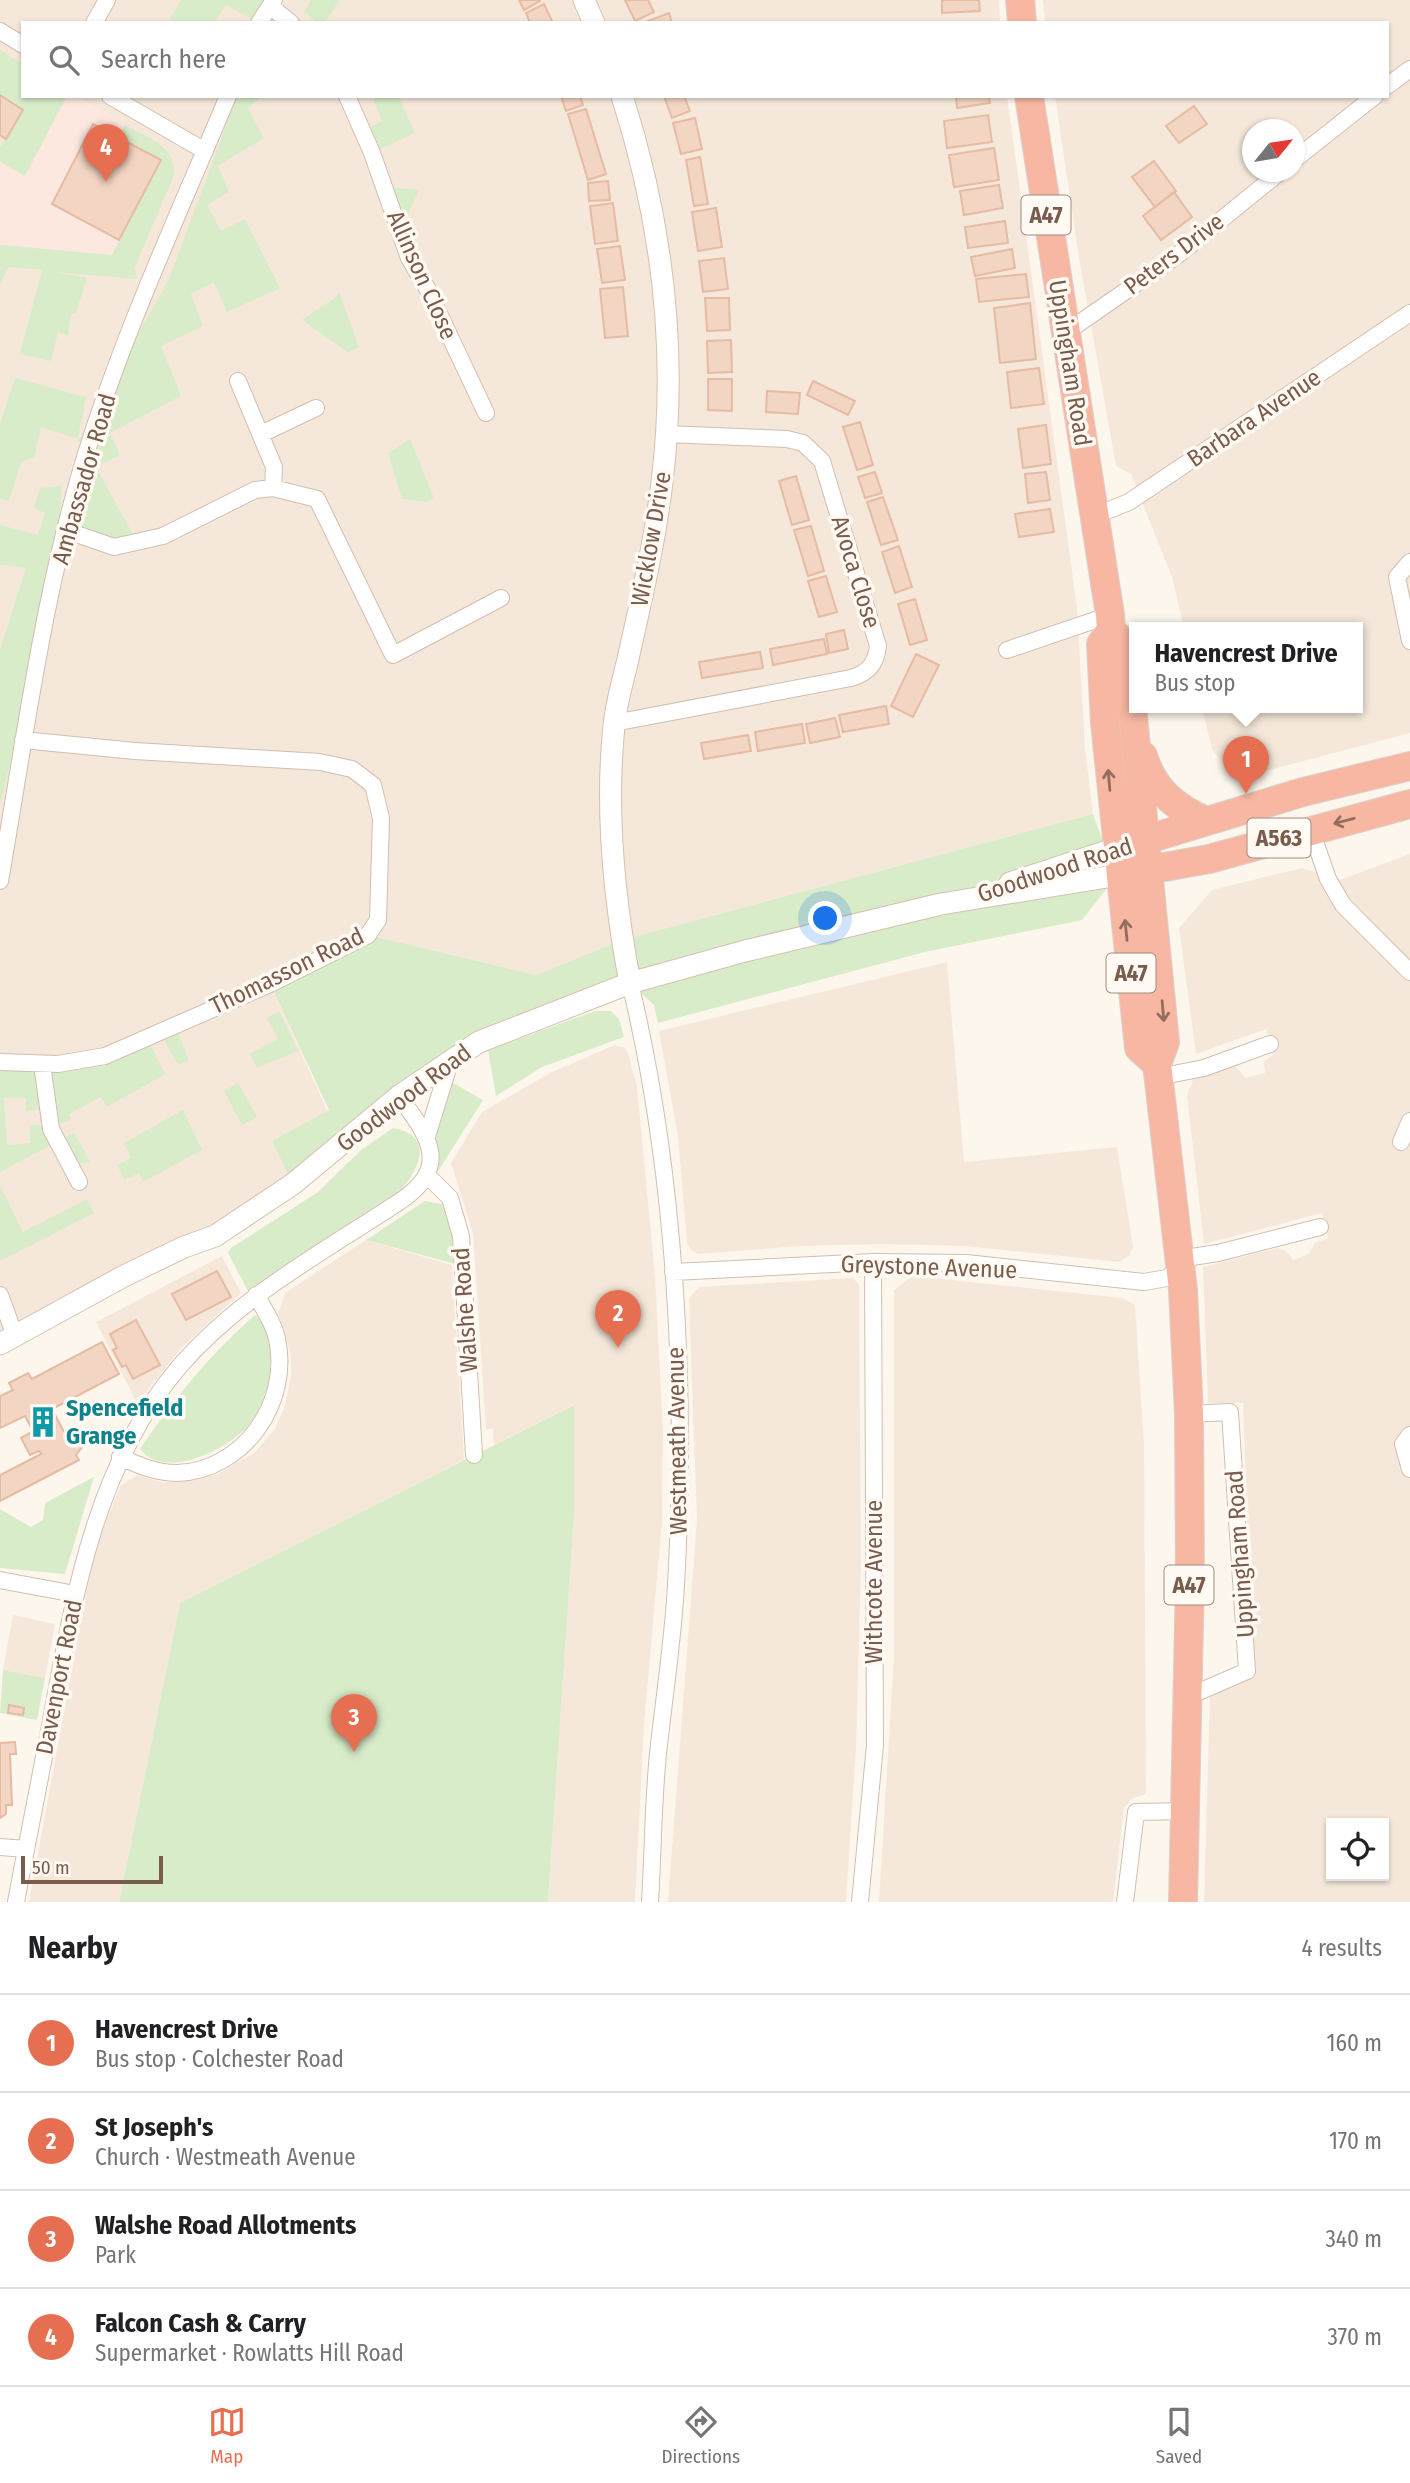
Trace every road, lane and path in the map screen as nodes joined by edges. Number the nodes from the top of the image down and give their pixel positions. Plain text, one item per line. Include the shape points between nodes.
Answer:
1 (107, 0) edge
2 (584, 0) edge
3 (1020, 0) edge
4 (272, 3) edge
5 (95, 21) edge
6 (261, 21) edge
7 (289, 21) edge
8 (593, 21) edge
9 (1021, 21) edge
10 (0, 31) edge
11 (21, 44) edge
12 (1410, 69) edge
13 (1389, 85) edge
14 (113, 98) edge
15 (227, 98) edge
16 (349, 98) edge
17 (623, 98) edge
18 (1029, 98) edge
19 (1372, 98) edge
20 (1305, 151) edge
21 (205, 152) junction
22 (1268, 182) edge
23 (1410, 313) edge
24 (1065, 333) junction
25 (238, 381) dead end
26 (316, 408) dead end
27 (486, 413) dead end
28 (261, 434) junction
29 (666, 434) junction
30 (272, 488) junction
31 (1094, 516) junction
32 (65, 530) junction
33 (1410, 562) edge
34 (501, 598) dead end
35 (1111, 622) junction
36 (1410, 641) edge
37 (1007, 650) dead end
38 (1129, 674) edge
39 (1133, 713) edge
40 (614, 723) junction
41 (1135, 733) junction
42 (23, 740) junction
43 (1410, 766) edge
44 (1410, 804) edge
45 (1206, 821) junction
46 (1311, 830) junction
47 (1145, 840) junction
48 (3, 850) edge
49 (1117, 862) junction
50 (1148, 870) junction
51 (0, 881) edge
52 (1410, 972) edge
53 (630, 983) junction
54 (1270, 1044) dead end
55 (452, 1059) junction
56 (0, 1062) edge
57 (42, 1064) junction
58 (1157, 1070) junction
59 (399, 1096) junction
60 (1410, 1121) edge
61 (427, 1136) junction
62 (1401, 1142) dead end
63 (428, 1175) junction
64 (79, 1182) dead end
65 (1320, 1227) dead end
66 (873, 1262) junction
67 (1180, 1268) junction
68 (673, 1272) junction
69 (0, 1295) edge
70 (256, 1295) junction
71 (7, 1340) edge
72 (1188, 1414) junction
73 (1407, 1440) edge
74 (474, 1455) dead end
75 (120, 1457) junction
76 (1410, 1469) edge
77 (0, 1580) edge
78 (75, 1594) junction
79 (1187, 1697) junction
80 (1186, 1811) junction
81 (0, 1846) edge
82 (26, 1849) junction
83 (16, 1902) edge
84 (650, 1902) edge
85 (860, 1902) edge
86 (1125, 1902) edge
87 (1183, 1902) edge

1 - 5 street
2 - 8 street
3 - 9 highway
4 - 6 street
4 - 7 street
10 - 11 street
12 - 13 street
14 - 21 street
15 - 21 street, Ambassador Road
16 - 27 street, Allinson Close via 409,258
17 - 29 street, Wicklow Drive via 645,177 661,266 668,352
18 - 24 highway, Uppingham Road / A47
19 - 20 street
21 - 32 street, Ambassador Road via 141,302 93,434
22 - 24 street, Peters Drive via 1179,254
23 - 31 street, Barbara Avenue via 1129,502
24 - 31 highway, Uppingham Road / A47
25 - 28 street
26 - 28 street
28 - 30 street via 274,467
29 - 40 street, Wicklow Drive via 655,529
29 - 40 street, Avoca Close via 787,439 803,443 817,454 878,646 877,655 868,670 851,678
30 - 32 street via 255,490 163,536 114,547
30 - 34 street via 317,499 393,655
31 - 35 highway, Uppingham Road / A47
32 - 42 street, Ambassador Road
33 - 36 street via 1397,577
35 - 37 street
35 - 38 highway, Uppingham Road / A47 via 1126,645
49 -> 35 highway, Uppingham Road / A47 via 1101,645
39 - 41 highway, Uppingham Road / A47
40 - 53 street, Wicklow Drive via 611,830
41 - 45 highway via 1164,796
41 - 47 highway, Uppingham Road / A47
42 - 48 street, Ambassador Road
42 - 57 street, Thomasson Road via 320,761 352,769 373,785 381,818 378,920 368,935 270,984 105,1056
43 - 45 highway, A563
44 -> 46 highway, A563
45 - 47 highway, A563
46 - 50 highway, A563 via 1209,859
46 - 52 street via 1319,859 1343,905
47 - 49 street, Goodwood Road
47 - 50 highway, Uppingham Road / A47
48 - 51 street, Ambassador Road
49 - 50 highway, A563
49 - 53 street, Goodwood Road
58 -> 49 highway, Uppingham Road / A47 via 1139,1048
50 -> 58 highway, Uppingham Road / A47 via 1165,1042
53 - 55 street, Goodwood Road via 479,1042
53 - 68 street, Westmeath Avenue via 662,1151
54 - 58 street via 1204,1068
55 - 59 street, Goodwood Road
55 - 61 street
56 - 57 street, Thomasson Road
57 - 64 street via 51,1129
58 - 67 highway, Uppingham Road / A47
59 - 61 street
59 - 71 street, Goodwood Road via 293,1184 215,1236 124,1276
60 - 62 street
61 - 63 street
63 - 70 street, Davenport Road via 402,1200
63 - 74 street, Walshe Road via 450,1198 461,1236
65 - 67 street, Greystone Avenue via 1192,1257
66 - 67 street, Greystone Avenue via 966,1263 1144,1282 1167,1278
66 - 68 street, Greystone Avenue
66 - 85 street, Withcote Avenue via 875,1745
67 - 72 highway, Uppingham Road / A47
68 - 84 street, Westmeath Avenue via 680,1486
69 - 71 street
70 - 75 street, Davenport Road via 178,1369
70 - 75 street via 277,1339 279,1364 273,1400 256,1433 222,1461 192,1471 161,1472
72 - 79 highway, Uppingham Road / A47
72 - 79 street, Uppingham Road via 1230,1412 1247,1671
73 - 76 street
75 - 78 street, Davenport Road
77 - 78 street
78 - 82 street, Davenport Road
79 - 80 highway, Uppingham Road / A47
80 - 86 street via 1136,1812
80 - 87 highway, Uppingham Road / A47
81 - 82 street
82 - 83 street, Davenport Road

